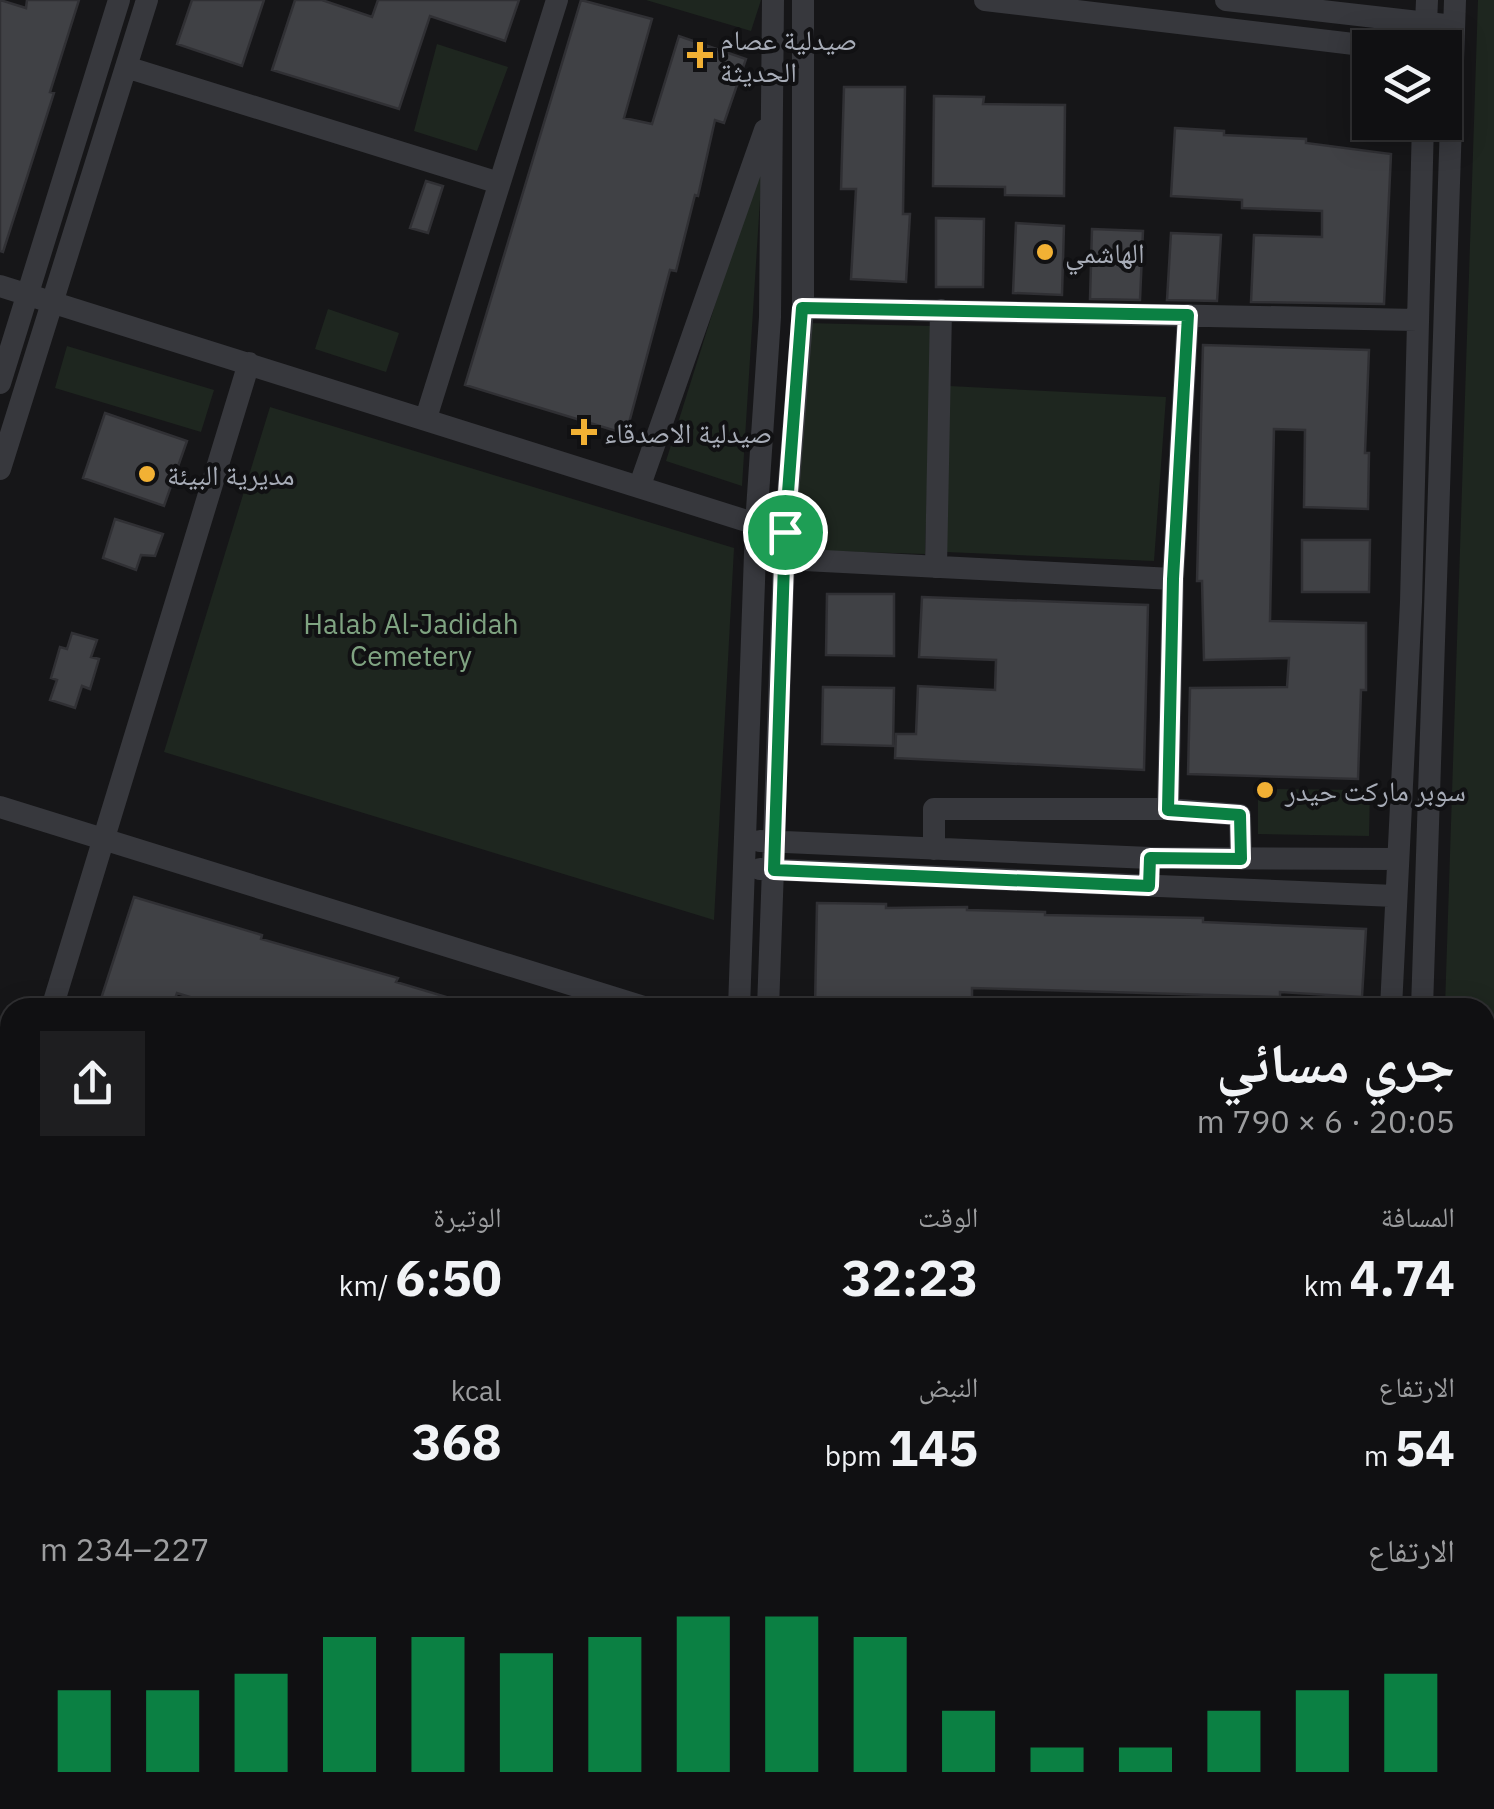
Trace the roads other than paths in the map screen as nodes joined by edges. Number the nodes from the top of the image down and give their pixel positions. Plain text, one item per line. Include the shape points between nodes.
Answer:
1 (120, 0) edge
2 (147, 0) edge
3 (557, 0) edge
4 (773, 0) edge
5 (803, 0) edge
6 (985, 0) edge
7 (1226, 0) edge
8 (1427, 0) edge
9 (1455, 0) edge
10 (1454, 26) junction
11 (1392, 30) edge
12 (1425, 30) edge
13 (1442, 30) edge
14 (1453, 30) edge
15 (1352, 44) edge
16 (126, 67) junction
17 (772, 110) junction
18 (1421, 140) edge
19 (1447, 140) edge
20 (499, 183) junction
21 (0, 286) edge
22 (28, 294) junction
23 (52, 302) junction
24 (802, 308) junction
25 (941, 310) junction
26 (1188, 315) junction
27 (1416, 320) junction
28 (249, 363) junction
29 (0, 383) edge
30 (426, 418) junction
31 (0, 469) edge
32 (640, 485) junction
33 (756, 525) junction
34 (785, 532) junction
35 (784, 559) junction
36 (936, 567) junction
37 (1173, 579) junction
38 (0, 807) edge
39 (1168, 810) junction
40 (103, 839) junction
41 (743, 841) junction
42 (776, 842) junction
43 (934, 849) junction
44 (1150, 858) junction
45 (1241, 859) junction
46 (1396, 859) junction
47 (742, 868) junction
48 (774, 870) junction
49 (1149, 886) junction
50 (1395, 896) junction
51 (55, 998) edge
52 (615, 998) edge
53 (739, 998) edge
54 (768, 998) edge
55 (1391, 998) edge
56 (1422, 998) edge

1 - 22 street
2 - 16 street
3 - 20 street
4 - 17 street
5 - 24 street
6 - 15 street
7 - 11 street
8 - 12 street
9 - 10 street
10 - 13 street
10 - 14 street
16 - 20 street
16 - 23 street
17 - 32 street
17 - 33 street via 770,316
18 - 27 street
19 - 56 street
20 - 30 street
21 - 22 street
22 - 23 street
22 - 29 street
23 - 28 street
23 - 31 street
24 - 25 street
24 - 34 street
25 - 26 street
25 - 36 street
26 - 27 street
26 - 37 street
27 - 46 street via 1411,602
28 - 30 street
28 - 40 street
30 - 32 street
32 - 33 street
33 - 34 street
33 - 41 street
34 - 35 street
35 - 36 street
35 - 42 street
36 - 37 street
37 - 39 street
38 - 40 street
39 - 43 street via 934,809
39 - 45 street via 1240,815
40 - 51 street
40 - 52 street
41 - 42 street
41 - 47 street
42 - 43 street
42 - 48 street
43 - 44 street
44 - 45 street
44 - 49 street
45 - 46 street
46 - 50 street
47 - 48 street
47 - 53 street
48 - 49 street
48 - 54 street
49 - 50 street
50 - 55 street

